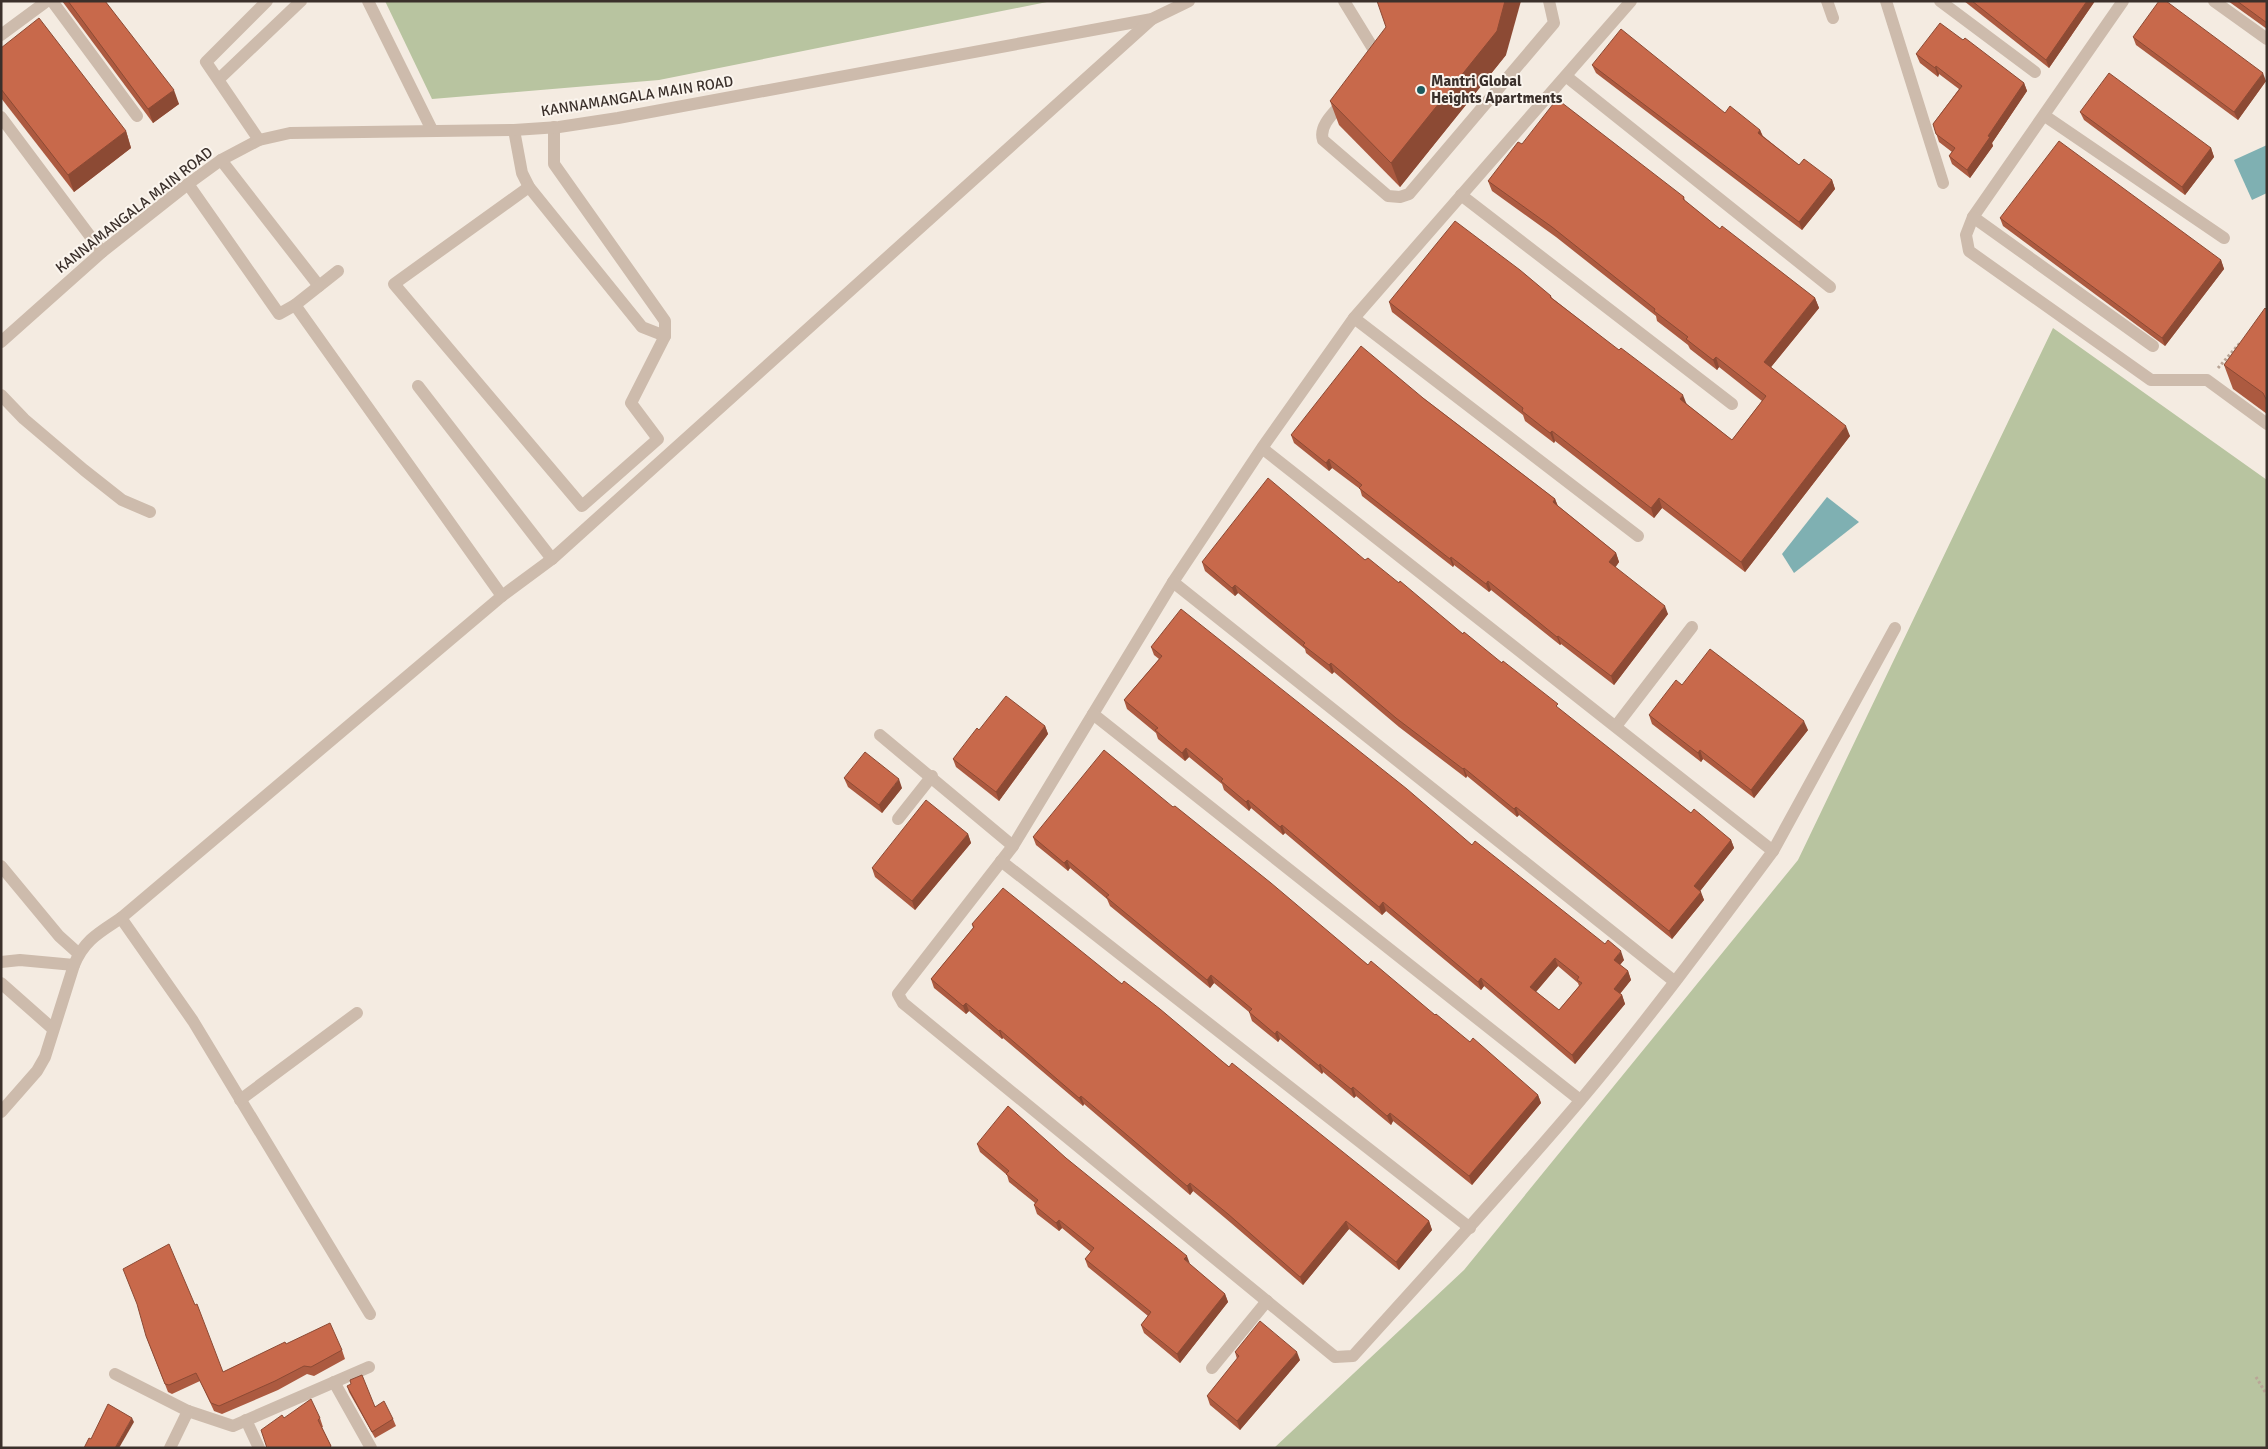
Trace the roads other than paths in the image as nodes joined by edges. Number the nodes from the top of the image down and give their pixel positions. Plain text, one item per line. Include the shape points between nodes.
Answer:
1 (47, 1) edge
2 (52, 1) edge
3 (267, 1) edge
4 (301, 1) edge
5 (368, 1) edge
6 (1189, 1) edge
7 (1344, 1) edge
8 (1549, 1) edge
9 (1631, 1) edge
10 (1826, 1) edge
11 (1886, 1) edge
12 (1940, 1) edge
13 (2124, 1) edge
14 (2214, 1) edge
15 (1833, 18) dead end
16 (1152, 19) junction
17 (1, 35) edge
18 (2267, 39) edge
19 (2035, 72) dead end
20 (1368, 74) edge
21 (1567, 77) junction
22 (219, 79) junction
23 (1355, 89) edge
24 (138, 116) dead end
25 (2045, 116) junction
26 (1, 117) edge
27 (554, 127) junction
28 (432, 130) junction
29 (514, 130) junction
30 (259, 140) junction
31 (221, 160) junction
32 (1943, 183) dead end
33 (188, 184) junction
34 (529, 187) junction
35 (1461, 194) junction
36 (1973, 217) junction
37 (2224, 238) dead end
38 (102, 252) junction
39 (338, 271) dead end
40 (319, 286) junction
41 (1830, 288) dead end
42 (295, 305) junction
43 (1354, 318) junction
44 (665, 336) junction
45 (1, 342) edge
46 (2153, 346) dead end
47 (418, 386) dead end
48 (1, 395) edge
49 (1732, 404) dead end
50 (2267, 424) edge
51 (1262, 448) junction
52 (150, 512) dead end
53 (1638, 536) dead end
54 (552, 558) junction
55 (1173, 582) junction
56 (502, 596) junction
57 (1692, 627) dead end
58 (1895, 628) dead end
59 (1093, 714) junction
60 (1616, 726) junction
61 (880, 735) dead end
62 (932, 776) junction
63 (898, 819) dead end
64 (1013, 846) junction
65 (1773, 850) junction
66 (1001, 861) junction
67 (1, 866) edge
68 (121, 918) junction
69 (76, 960) junction
70 (1, 962) edge
71 (1674, 981) junction
72 (1, 983) edge
73 (357, 1013) dead end
74 (53, 1029) junction
75 (240, 1100) junction
76 (1580, 1100) junction
77 (1, 1112) edge
78 (1470, 1228) junction
79 (1267, 1301) junction
80 (370, 1314) dead end
81 (369, 1366) dead end
82 (1212, 1368) dead end
83 (115, 1374) dead end
84 (334, 1382) junction
85 (188, 1411) junction
86 (246, 1420) junction
87 (170, 1448) edge
88 (259, 1448) edge
89 (371, 1448) edge

1 - 17 street
2 - 24 street
3 - 22 street via 207,59 206,64
4 - 22 street
5 - 28 street
6 - 16 street, KANNAMANGALA MAIN ROAD
7 - 20 street via 1374,50 1376,59
8 - 23 street via 1554,24 1409,194 1388,196 1324,140 1323,126
9 - 21 street
10 - 15 street
11 - 32 street
12 - 19 street
13 - 25 street
14 - 18 street
16 - 27 street, KANNAMANGALA MAIN ROAD via 628,117
16 - 54 street
21 - 35 street
21 - 41 street
22 - 30 street
25 - 36 street
25 - 37 street
26 - 38 street
27 - 29 street, KANNAMANGALA MAIN ROAD
27 - 44 street via 554,164 665,321
28 - 29 street, KANNAMANGALA MAIN ROAD
28 - 30 street, KANNAMANGALA MAIN ROAD via 290,133
29 - 34 street via 522,172
30 - 31 street, KANNAMANGALA MAIN ROAD
31 - 33 street, KANNAMANGALA MAIN ROAD
31 - 40 street
33 - 38 street, KANNAMANGALA MAIN ROAD
33 - 42 street via 278,314
34 - 44 street via 642,327
34 - 44 street via 394,284 582,506 658,439 631,403
35 - 43 street
35 - 49 street
36 - 46 street
36 - 50 street via 1966,235 1969,251 2151,380 2207,380
38 - 45 street, KANNAMANGALA MAIN ROAD
39 - 40 street
40 - 42 street
42 - 56 street
43 - 51 street
43 - 53 street
47 - 54 street
48 - 52 street via 24,419 122,500
51 - 55 street
51 - 60 street
54 - 56 street
55 - 59 street
55 - 71 street
56 - 68 street
57 - 60 street
58 - 65 street
59 - 64 street
59 - 76 street
60 - 65 street
61 - 62 street
62 - 63 street
62 - 64 street
64 - 66 street
65 - 71 street
66 - 78 street
66 - 79 street via 898,994 903,1003
67 - 69 street
68 - 69 street via 87,941
68 - 75 street via 192,1021
69 - 70 street
69 - 74 street
71 - 76 street
72 - 74 street
73 - 75 street
74 - 77 street via 37,1071
75 - 80 street
76 - 78 street
78 - 79 street via 1353,1356 1335,1357
79 - 82 street
81 - 84 street
83 - 85 street
84 - 86 street
84 - 89 street
85 - 86 street via 233,1426
85 - 87 street
86 - 88 street

